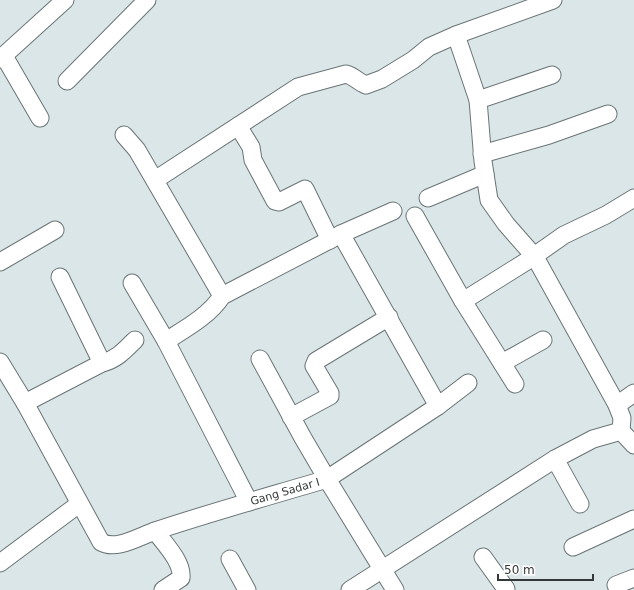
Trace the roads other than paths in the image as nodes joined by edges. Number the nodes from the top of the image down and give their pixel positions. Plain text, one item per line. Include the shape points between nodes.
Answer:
1 (65, 0) edge
2 (147, 0) edge
3 (553, 0) edge
4 (456, 35) junction
5 (2, 58) edge
6 (552, 75) dead end
7 (67, 81) dead end
8 (478, 100) junction
9 (608, 114) dead end
10 (40, 118) dead end
11 (238, 126) junction
12 (124, 135) dead end
13 (482, 154) junction
14 (485, 174) junction
15 (155, 180) junction
16 (428, 198) dead end
17 (634, 198) edge
18 (393, 211) dead end
19 (415, 216) dead end
20 (55, 230) dead end
21 (336, 237) junction
22 (535, 257) junction
23 (0, 262) edge
24 (60, 277) dead end
25 (132, 283) dead end
26 (222, 296) junction
27 (463, 301) junction
28 (389, 318) junction
29 (135, 340) dead end
30 (543, 340) dead end
31 (166, 341) junction
32 (260, 359) dead end
33 (0, 362) edge
34 (102, 362) junction
35 (502, 363) junction
36 (468, 383) dead end
37 (515, 384) dead end
38 (634, 393) edge
39 (25, 403) junction
40 (617, 405) junction
41 (438, 406) junction
42 (291, 417) junction
43 (621, 431) junction
44 (634, 445) edge
45 (555, 459) junction
46 (328, 479) junction
47 (249, 502) junction
48 (79, 504) junction
49 (580, 504) dead end
50 (634, 519) edge
51 (155, 531) junction
52 (573, 546) dead end
53 (483, 557) dead end
54 (230, 559) dead end
55 (0, 563) edge
56 (382, 569) junction
57 (634, 578) edge
58 (616, 585) dead end
59 (163, 590) edge
60 (247, 590) edge
61 (350, 590) edge
62 (395, 590) edge
63 (505, 590) edge

1 - 5 street
2 - 7 street
3 - 4 street
4 - 8 street
4 - 11 street via 428,47 413,60 382,79 366,85 346,74 298,87
5 - 10 street
6 - 8 street
8 - 13 street
9 - 13 street via 549,135
11 - 15 street
11 - 21 street via 251,147 253,160 275,201 279,202 306,190
12 - 15 street via 138,150
13 - 14 street
14 - 16 street
14 - 22 street via 489,200
15 - 26 street
17 - 22 street via 564,235
18 - 21 street
19 - 27 street
20 - 23 street
21 - 26 street
21 - 28 street
22 - 27 street
22 - 40 street
24 - 34 street
25 - 31 street
26 - 31 street via 217,304 199,319
27 - 35 street
28 - 41 street
28 - 42 street via 316,361 314,366 330,396
29 - 34 street via 120,354
30 - 35 street
31 - 47 street
32 - 42 street
33 - 39 street, Gang Sadar I
34 - 39 street
35 - 37 street
36 - 41 street
38 - 40 street
39 - 48 street, Gang Sadar I
40 - 43 street via 622,418
41 - 46 street
42 - 46 street
43 - 44 street
43 - 45 street via 593,439
45 - 49 street
45 - 56 street
46 - 47 street, Gang Sadar I
46 - 56 street, Gang Sadar I
47 - 51 street, Gang Sadar I
48 - 51 street, Gang Sadar I via 101,542 107,546
48 - 55 street
50 - 52 street
51 - 59 street via 181,573 181,578
53 - 63 street
54 - 60 street
56 - 61 street
56 - 62 street, Gang Sadar I
57 - 58 street

